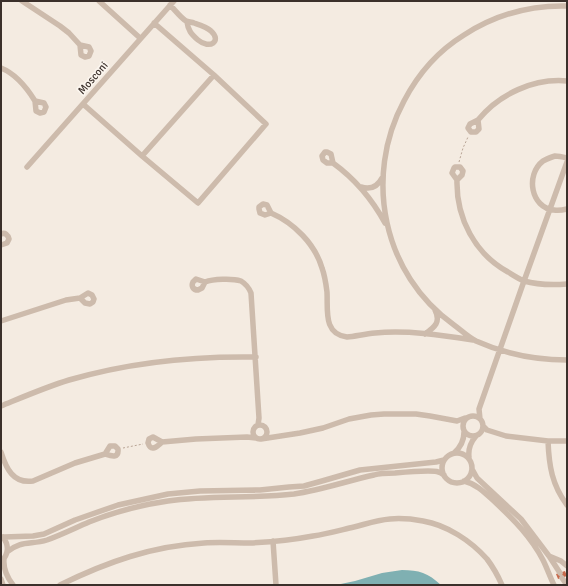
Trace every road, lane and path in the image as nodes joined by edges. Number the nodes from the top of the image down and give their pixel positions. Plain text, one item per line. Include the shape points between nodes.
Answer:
1 (22, 1) edge
2 (99, 1) edge
3 (172, 3) edge
4 (567, 6) edge
5 (187, 22) junction
6 (154, 23) junction
7 (140, 38) junction
8 (80, 45) dead end
9 (1, 68) edge
10 (214, 75) junction
11 (567, 81) edge
12 (35, 101) dead end
13 (83, 104) junction
14 (471, 132) joint
15 (142, 156) junction
16 (567, 158) edge
17 (567, 162) edge
18 (333, 163) dead end
19 (458, 166) joint
20 (27, 167) dead end
21 (382, 178) junction
22 (360, 187) junction
23 (550, 209) junction
24 (567, 209) edge
25 (272, 213) dead end
26 (388, 230) junction
27 (1, 234) edge
28 (1, 245) edge
29 (524, 281) junction
30 (205, 282) dead end
31 (567, 284) edge
32 (80, 298) dead end
33 (435, 310) junction
34 (1, 320) edge
35 (425, 334) junction
36 (474, 340) junction
37 (499, 350) junction
38 (256, 357) junction
39 (567, 360) edge
40 (1, 406) edge
41 (479, 409) junction
42 (471, 416) junction
43 (465, 418) junction
44 (480, 419) junction
45 (457, 421) junction
46 (260, 427) junction
47 (484, 429) junction
48 (463, 430) junction
49 (279, 436) junction
50 (476, 436) junction
51 (247, 437) junction
52 (259, 438) junction
53 (548, 441) junction
54 (567, 441) edge
55 (148, 443) joint
56 (118, 449) joint
57 (1, 452) edge
58 (454, 453) junction
59 (469, 457) junction
60 (444, 460) junction
61 (472, 470) junction
62 (444, 475) junction
63 (464, 481) junction
64 (567, 505) edge
65 (2, 536) edge
66 (273, 541) junction
67 (7, 552) junction
68 (549, 556) junction
69 (2, 561) edge
70 (567, 566) edge
71 (1, 579) edge
72 (4, 585) edge
73 (13, 585) edge
74 (60, 585) edge
75 (276, 585) edge
76 (502, 585) edge
77 (554, 585) edge
78 (566, 585) edge

1 - 8 street via 60,26
2 - 7 street
3 - 5 street
3 - 6 street, Mosconi
4 - 21 street via 529,8 498,17 469,31 442,50 409,91 394,121 386,149
5 - 5 street via 208,29 214,35 215,42 209,45 198,40 187,28
6 - 7 street, Mosconi
6 - 10 street
7 - 13 street, Mosconi
9 - 12 street via 15,76
10 - 15 street
10 - 15 street via 266,124 198,203
11 - 14 street via 539,82 515,91 484,112 478,120 479,129
13 - 15 street
13 - 20 street, Mosconi
14 - 19 path
16 - 23 street via 551,157 541,163 534,174 532,185 535,195
17 - 23 street
18 - 22 street
19 - 29 street via 452,173 458,180 461,213 475,243 501,268
21 - 22 street via 376,186 366,189
21 - 26 street
22 - 26 street
23 - 24 street
23 - 29 street
25 - 35 street via 300,233 314,250 325,280 328,320 336,334 343,337 375,333
26 - 33 street via 396,254 409,278
27 - 28 street via 7,235 9,239
29 - 31 street
29 - 37 street
30 - 38 street via 230,279 240,281 249,287
32 - 34 street
33 - 35 street via 438,316 436,325
33 - 36 street
35 - 36 street
36 - 37 street
37 - 39 street via 538,359
37 - 41 street
38 - 40 street via 229,356 136,364 68,380
38 - 46 street
41 - 42 street
41 - 44 street
42 - 43 street
42 - 44 street
43 - 45 street
43 - 48 street
44 - 47 street
45 - 48 street
45 - 49 street via 416,414 378,415
46 - 49 street
46 - 51 street
46 - 52 street via 265,436
46 - 52 street via 253,435
47 - 50 street
47 - 53 street via 506,436
48 - 50 street via 469,436
48 - 58 street via 463,442
49 - 52 street
50 - 59 street via 469,446
51 - 52 street
51 - 55 street via 162,442 155,448 150,447
53 - 54 street
53 - 64 street via 553,481
55 - 56 path
56 - 57 street via 110,446 105,454 27,482 21,481 8,470
58 - 59 street
58 - 60 street
59 - 61 street
60 - 62 street
60 - 65 street via 360,470 297,486 168,494 118,504 44,534
61 - 63 street
61 - 68 street via 477,478 521,519
62 - 63 street via 455,483
62 - 67 street via 428,471 374,474 295,494 166,501 124,510 47,540 20,544
63 - 77 street via 482,489 520,526 543,560
65 - 67 street via 8,547
66 - 74 street via 205,543 147,551 103,566
66 - 75 street
66 - 76 street via 313,536 388,519 424,521 440,526 478,550 496,572
67 - 69 street
68 - 70 street
68 - 78 street
69 - 73 street
71 - 72 street

